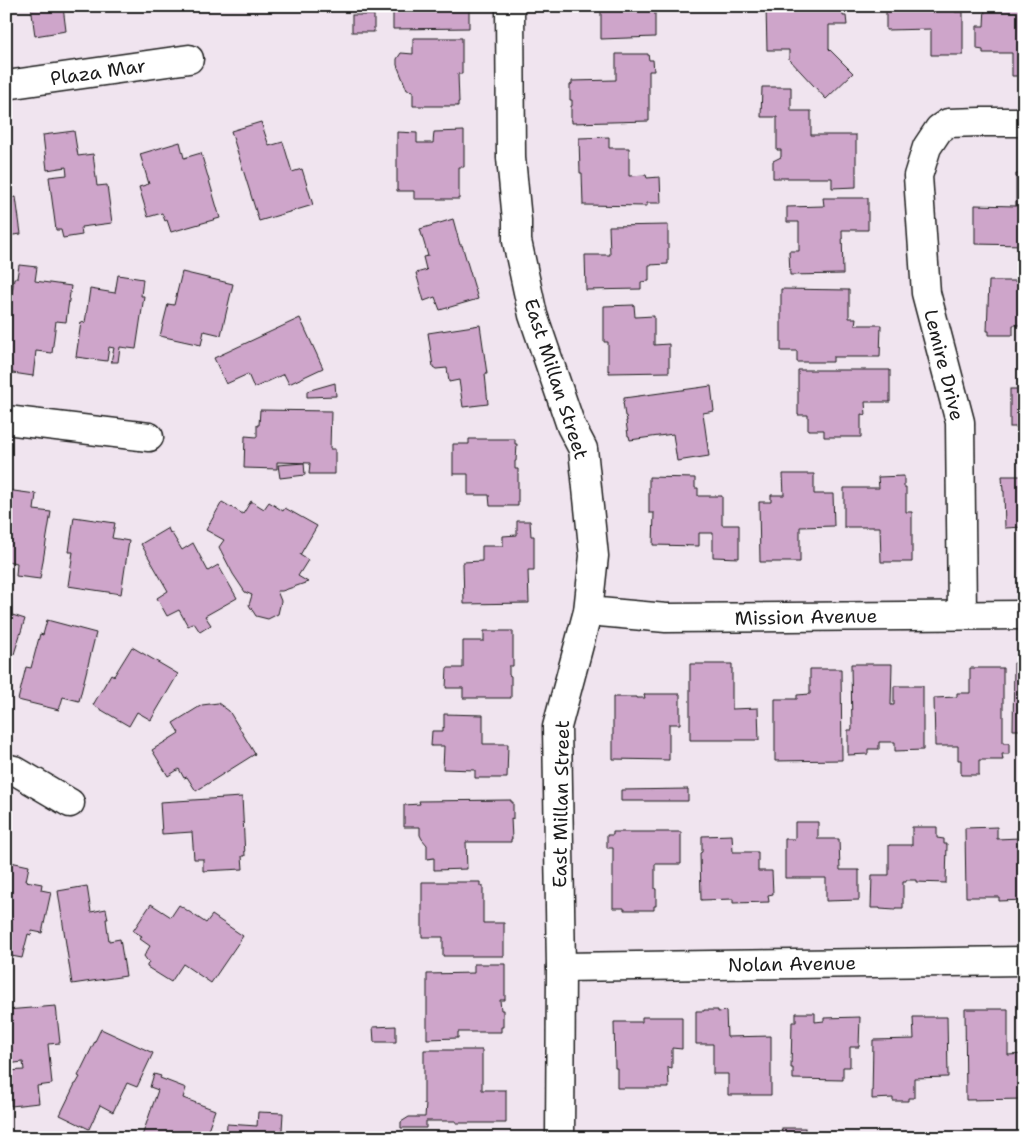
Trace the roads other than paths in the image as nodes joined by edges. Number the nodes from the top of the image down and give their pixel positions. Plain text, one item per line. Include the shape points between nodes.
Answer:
1 (510, 6) edge
2 (189, 60) dead end
3 (6, 85) edge
4 (1024, 122) edge
5 (6, 420) edge
6 (149, 438) dead end
7 (588, 611) junction
8 (962, 615) junction
9 (1024, 615) edge
10 (6, 768) edge
11 (70, 803) dead end
12 (1024, 961) edge
13 (561, 967) junction
14 (560, 1138) edge

1 - 7 street, East Millan Street via 511,158 517,241 533,316 571,426 583,449 594,556
2 - 3 street, Plaza Mar
4 - 8 street, Lemire Drive via 948,124 938,129 927,147 918,176 926,293 960,422
5 - 6 street
7 - 8 street, Mission Avenue via 666,618
7 - 13 street, East Millan Street via 558,727
8 - 9 street, Mission Avenue
10 - 11 street
12 - 13 street, Nolan Avenue
13 - 14 street, East Millan Street

